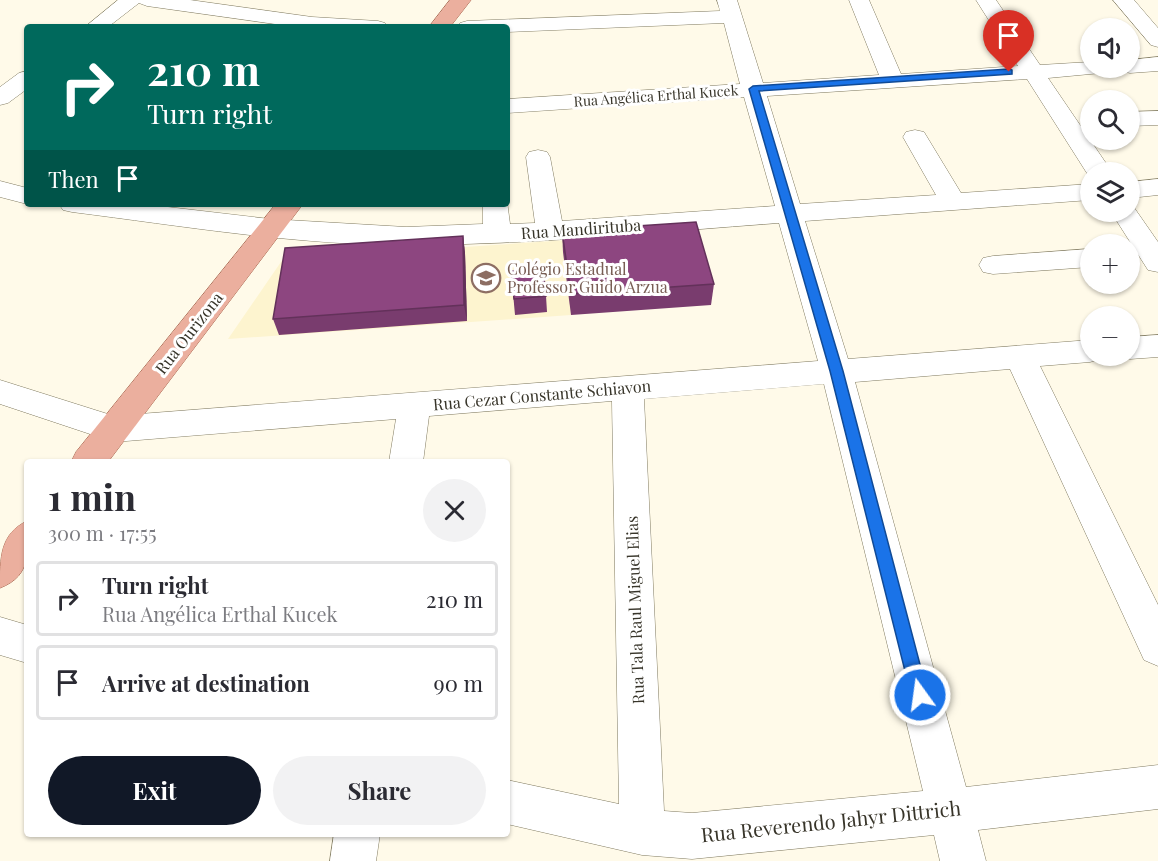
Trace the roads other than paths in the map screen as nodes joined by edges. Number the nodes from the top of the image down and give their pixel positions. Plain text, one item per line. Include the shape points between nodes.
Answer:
1 (131, 0) edge
2 (147, 0) edge
3 (461, 0) edge
4 (859, 0) edge
5 (986, 0) edge
6 (1123, 0) edge
7 (730, 8) edge
8 (99, 24) edge
9 (338, 24) edge
10 (441, 24) edge
11 (509, 24) edge
12 (1158, 41) edge
13 (1158, 64) edge
14 (1140, 65) edge
15 (1080, 69) edge
16 (1033, 71) junction
17 (24, 80) edge
18 (892, 80) junction
19 (753, 89) junction
20 (0, 98) edge
21 (510, 106) edge
22 (1158, 118) edge
23 (1140, 119) edge
24 (1080, 122) edge
25 (1066, 123) junction
26 (915, 137) dead end
27 (538, 157) dead end
28 (1092, 162) edge
29 (1158, 188) edge
30 (0, 189) edge
31 (1140, 189) edge
32 (1080, 193) edge
33 (24, 195) edge
34 (953, 201) junction
35 (97, 207) edge
36 (288, 207) edge
37 (496, 207) edge
38 (791, 215) junction
39 (1130, 222) edge
40 (270, 228) junction
41 (550, 231) junction
42 (497, 234) junction
43 (1149, 256) edge
44 (1080, 259) edge
45 (993, 266) dead end
46 (1158, 346) edge
47 (1140, 347) edge
48 (1080, 352) edge
49 (1020, 357) junction
50 (836, 371) junction
51 (628, 388) junction
52 (0, 392) edge
53 (414, 405) junction
54 (114, 429) junction
55 (90, 459) edge
56 (406, 459) edge
57 (24, 541) edge
58 (0, 571) edge
59 (0, 636) edge
60 (24, 643) edge
61 (1158, 647) edge
62 (1158, 787) edge
63 (510, 803) edge
64 (949, 811) junction
65 (642, 832) junction
66 (357, 837) edge
67 (353, 861) edge
68 (963, 861) edge

1 - 8 street
2 - 9 street
3 - 10 main road
4 - 18 street
5 - 16 street
6 - 12 street
7 - 11 street
7 - 19 street
13 - 14 street
15 - 16 street, Rua Angélica Erthal Kucek
16 - 18 street, Rua Angélica Erthal Kucek
16 - 25 street
17 - 20 street
18 - 19 street, Rua Angélica Erthal Kucek
19 - 21 street, Rua Angélica Erthal Kucek
19 - 38 street
22 - 23 street
24 - 25 street
25 - 28 street
26 - 34 street
27 - 41 street
29 - 31 street
30 - 33 street
32 - 34 street, Rua Mandirituba
34 - 38 street, Rua Mandirituba
35 - 40 street, Rua Mandirituba
36 - 40 main road, Rua Ourizona
37 - 42 street
38 - 41 street, Rua Mandirituba
38 - 50 street
39 - 43 street
40 - 42 street, Rua Mandirituba via 406,236
40 - 54 main road, Rua Ourizona
41 - 42 street, Rua Mandirituba
44 - 45 street
46 - 47 street
48 - 49 street, Rua Cezar Constante Schiavon
49 - 50 street, Rua Cezar Constante Schiavon
49 - 61 street
50 - 51 street, Rua Cezar Constante Schiavon
50 - 64 street
51 - 53 street, Rua Cezar Constante Schiavon
51 - 65 street, Rua Tala Raul Miguel Elias
52 - 54 street, Rua Cezar Constante Schiavon
53 - 54 street, Rua Cezar Constante Schiavon
53 - 56 street
54 - 55 main road, Rua Ourizona
57 - 58 main road
59 - 60 street
62 - 64 street, Rua Reverendo Jahyr Dittrich
63 - 65 street, Rua Reverendo Jahyr Dittrich
64 - 65 street, Rua Reverendo Jahyr Dittrich via 692,836
64 - 68 street
66 - 67 street

